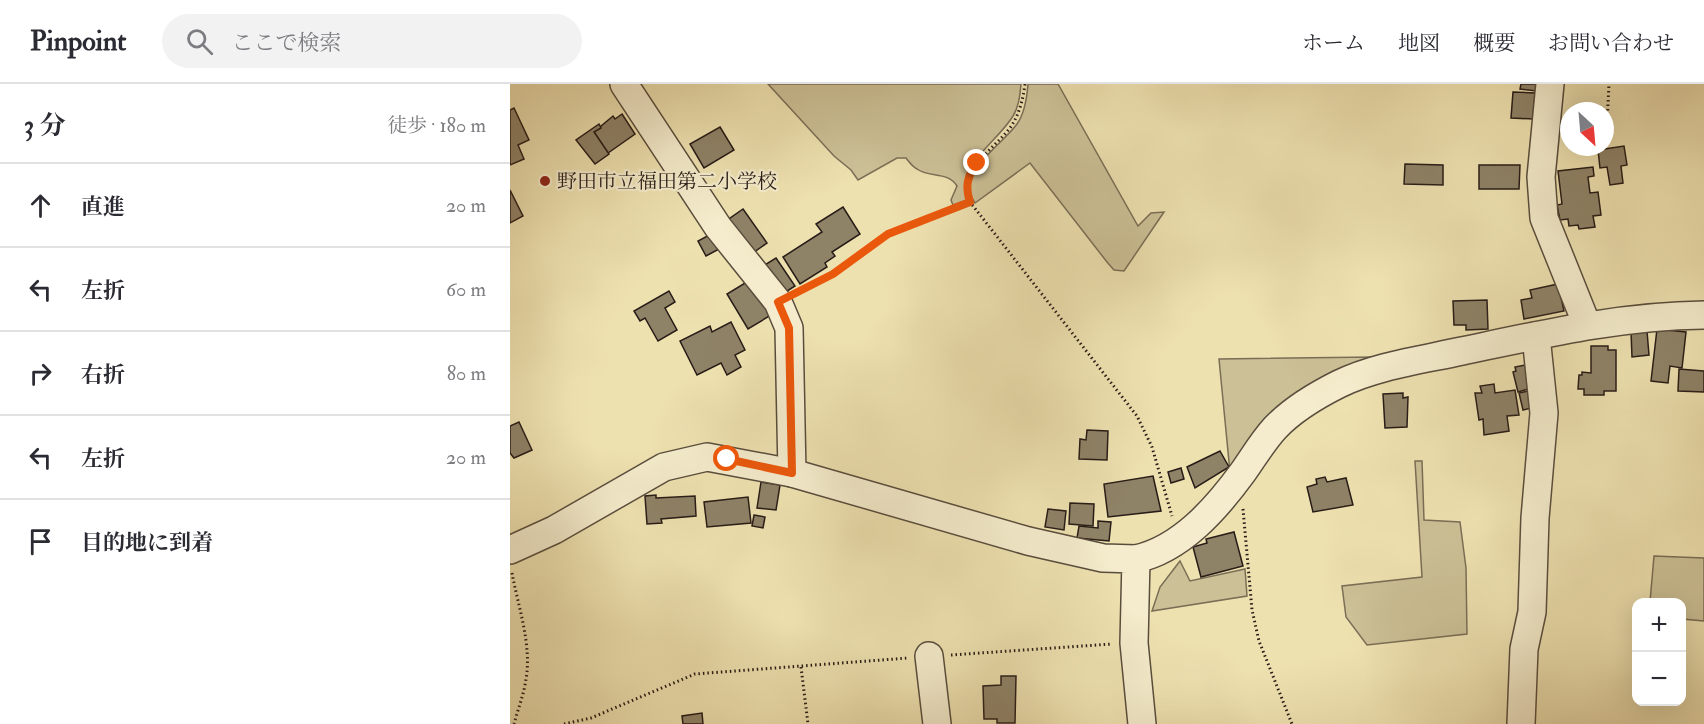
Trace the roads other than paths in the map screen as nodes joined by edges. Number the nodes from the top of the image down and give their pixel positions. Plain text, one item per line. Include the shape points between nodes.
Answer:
1 (624, 84) edge
2 (1550, 84) edge
3 (1704, 315) edge
4 (1587, 325) junction
5 (1536, 336) junction
6 (792, 473) junction
7 (510, 550) edge
8 (1136, 559) junction
9 (929, 656) road end
10 (937, 724) edge
11 (1142, 724) edge
12 (1521, 724) edge

1 - 6 street via 718,227 778,302 789,328
2 - 4 street via 1540,177 1544,218
3 - 4 street via 1653,315
4 - 5 street
5 - 8 street via 1392,366 1340,383 1275,428 1240,477 1178,541 1165,550
5 - 12 street via 1544,413
6 - 7 street via 727,459 683,461 640,478 554,530
6 - 8 street via 1028,541 1102,558
8 - 11 street via 1134,643
9 - 10 street

